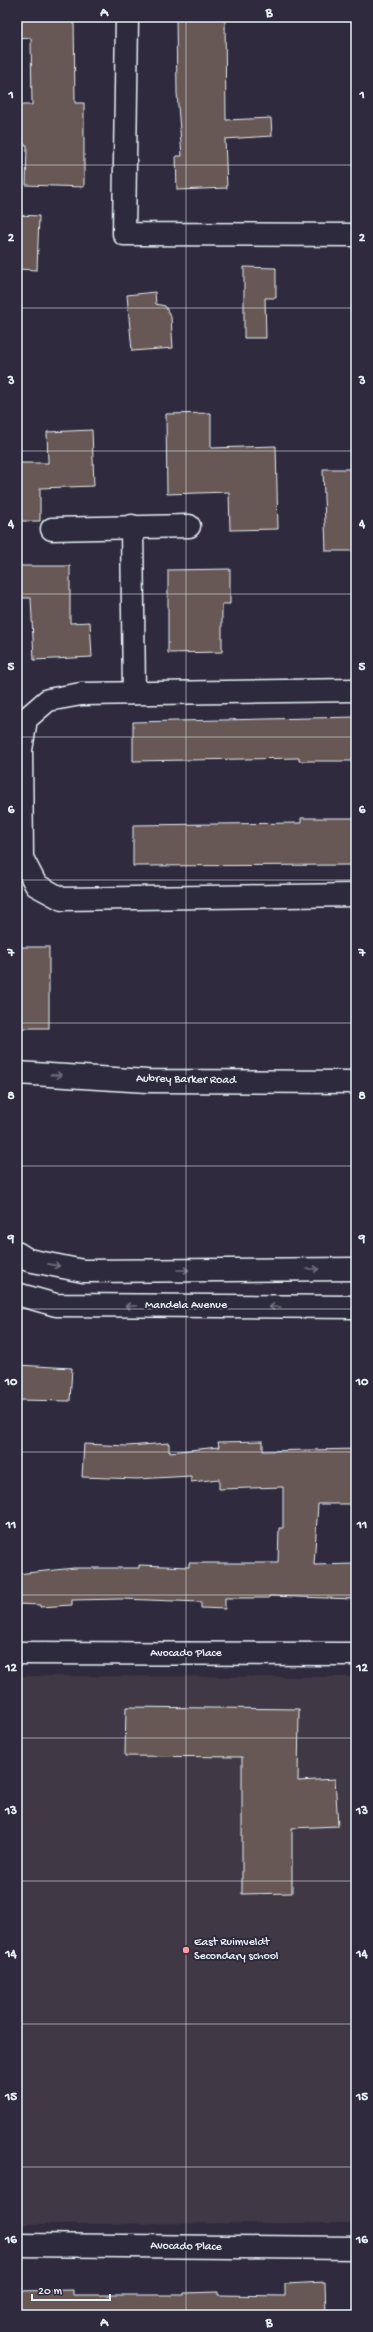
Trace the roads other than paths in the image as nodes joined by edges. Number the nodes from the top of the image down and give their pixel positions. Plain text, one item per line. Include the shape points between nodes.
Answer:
1 (127, 17) edge
2 (356, 235) edge
3 (132, 526) junction
4 (189, 526) dead end
5 (52, 529) dead end
6 (356, 690) edge
7 (134, 693) junction
8 (356, 895) edge
9 (17, 1073) edge
10 (356, 1082) edge
11 (17, 1253) edge
12 (356, 1269) edge
13 (17, 1294) edge
14 (56, 1305) junction
15 (17, 1306) edge
16 (356, 1307) edge
17 (17, 1653) edge
18 (356, 1654) edge
19 (17, 2245) edge
20 (356, 2248) edge

1 - 2 street via 124,234
3 - 4 street
3 - 5 street
3 - 7 street
6 - 7 street
7 - 8 street via 81,694 48,700 26,720 21,750 22,858 36,886 62,899
9 -> 10 street, Aubrey Barker Road via 147,1081
11 -> 12 street via 28,1260 83,1271
13 - 14 street, Mandela Avenue
14 - 15 street
16 -> 14 street, Mandela Avenue
17 - 18 street, Avocado Place
19 - 20 street, Avocado Place

